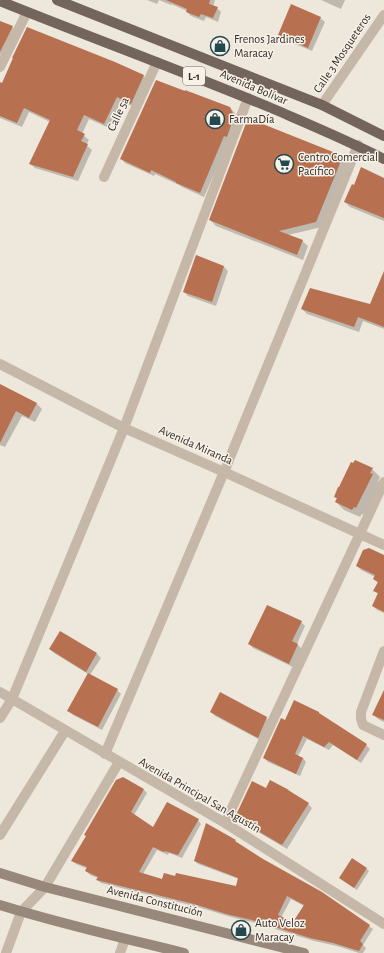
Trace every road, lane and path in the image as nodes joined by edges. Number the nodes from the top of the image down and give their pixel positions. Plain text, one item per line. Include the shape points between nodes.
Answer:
1 (57, 0) edge
2 (0, 1) edge
3 (27, 12) junction
4 (384, 15) edge
5 (157, 62) junction
6 (0, 66) edge
7 (248, 98) junction
8 (322, 105) junction
9 (384, 136) edge
10 (358, 145) junction
11 (384, 159) edge
12 (104, 177) dead end
13 (0, 364) edge
14 (124, 428) junction
15 (224, 472) junction
16 (384, 482) edge
17 (360, 533) junction
18 (384, 544) edge
19 (384, 651) edge
20 (0, 692) edge
21 (12, 699) junction
22 (0, 718) edge
23 (65, 731) junction
24 (384, 735) edge
25 (105, 754) junction
26 (119, 762) junction
27 (225, 823) junction
28 (0, 835) edge
29 (0, 873) edge
30 (45, 887) junction
31 (0, 905) edge
32 (21, 912) junction
33 (384, 924) edge
34 (125, 939) junction
35 (6, 953) edge
36 (120, 953) edge
37 (184, 953) edge
38 (304, 953) edge

1 - 8 main road, Avenida Bolívar / L-1
2 - 3 main road, Avenida Bolívar / L-1
3 - 5 main road, Avenida Bolívar / L-1
3 - 6 street
4 - 8 street, Calle 3 Mosqueteros
5 - 7 main road, Avenida Bolívar / L-1
5 - 12 street, Calle 5a
7 - 10 main road, Avenida Bolívar / L-1
7 - 14 street
8 - 9 main road, Avenida Bolívar / L-1
10 - 11 main road, Avenida Bolívar / L-1
10 - 15 street
13 - 14 street, Avenida Miranda
14 - 15 street, Avenida Miranda
14 - 21 street
15 - 17 street, Avenida Miranda
15 - 25 street
16 - 17 street
17 - 18 street, Avenida Miranda
17 - 27 street
19 - 24 street via 360,719 363,725
20 - 21 street, Avenida Principal San Agustín
21 - 22 street
21 - 23 street, Avenida Principal San Agustín
23 - 25 street, Avenida Principal San Agustín
23 - 28 street
25 - 26 street, Avenida Principal San Agustín
26 - 27 street, Avenida Principal San Agustín
26 - 30 street
27 - 33 street, Avenida Principal San Agustín
29 - 30 street, Avenida Constitución
30 - 32 street
30 - 38 street, Avenida Constitución
31 - 32 street
32 - 34 street
32 - 35 street
34 - 36 street
34 - 37 street

